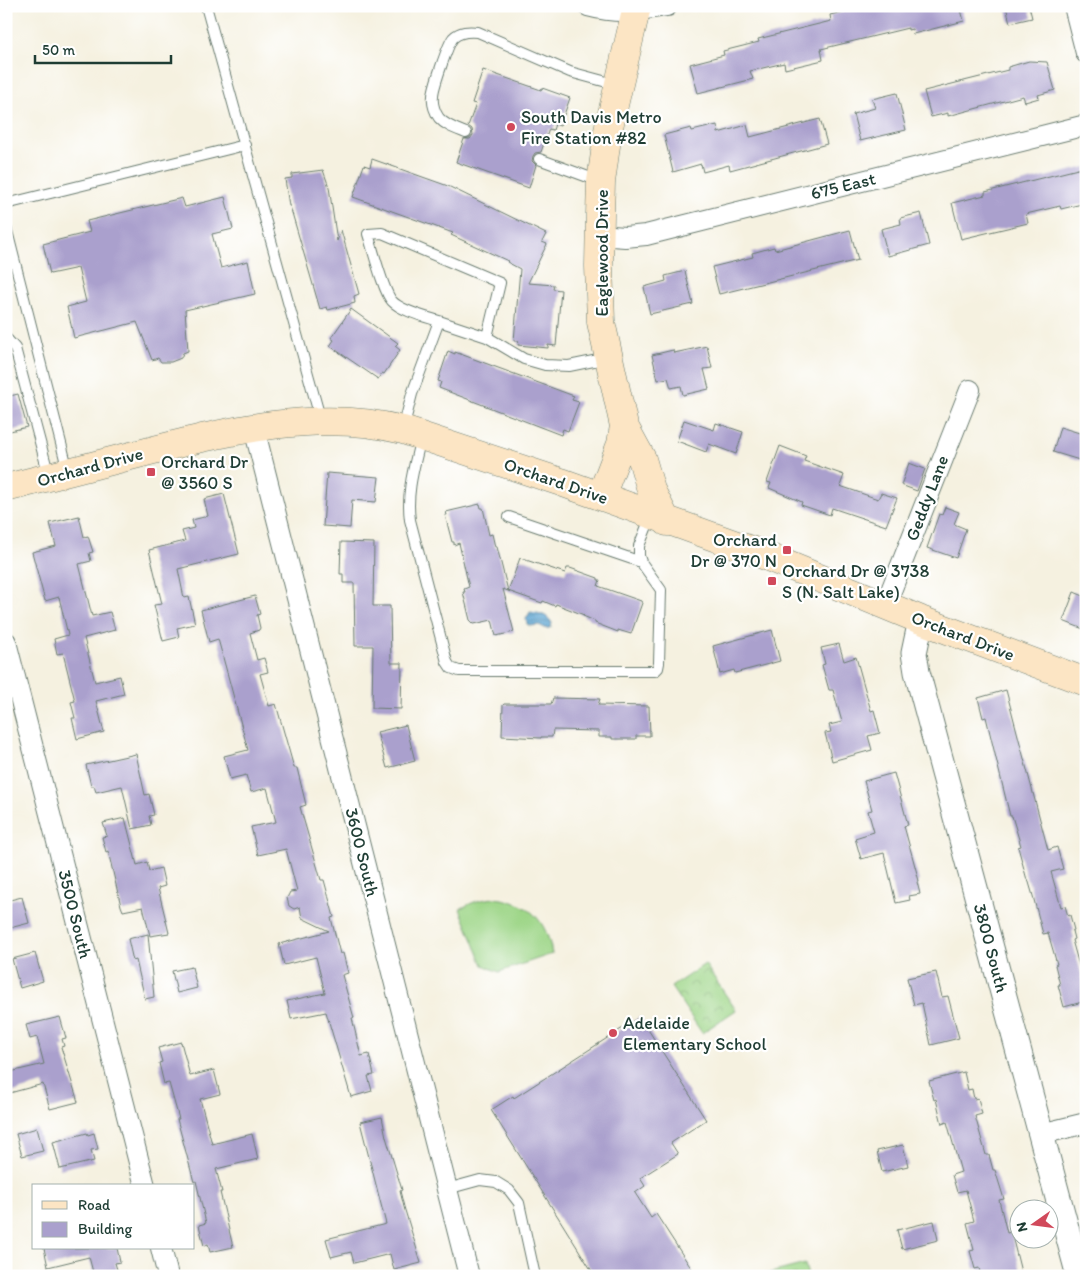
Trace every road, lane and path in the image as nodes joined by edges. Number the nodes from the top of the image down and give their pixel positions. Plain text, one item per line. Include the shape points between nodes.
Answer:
1 (206, 6) edge
2 (588, 6) edge
3 (667, 6) edge
4 (637, 9) edge
5 (1079, 11) edge
6 (1086, 53) edge
7 (619, 86) junction
8 (1086, 125) edge
9 (466, 133) dead end
10 (245, 145) junction
11 (538, 159) dead end
12 (601, 182) junction
13 (6, 204) edge
14 (6, 228) edge
15 (599, 235) junction
16 (439, 322) junction
17 (487, 337) junction
18 (6, 338) edge
19 (608, 358) junction
20 (970, 390) dead end
21 (322, 422) junction
22 (624, 426) junction
23 (254, 428) junction
24 (412, 433) junction
25 (59, 474) junction
26 (6, 488) edge
27 (601, 496) junction
28 (509, 517) dead end
29 (659, 519) junction
30 (641, 562) junction
31 (885, 606) junction
32 (921, 620) junction
33 (6, 642) edge
34 (1086, 682) edge
35 (1086, 1123) edge
36 (1041, 1134) junction
37 (144, 1184) edge
38 (447, 1188) junction
39 (162, 1250) edge
40 (168, 1276) edge
41 (469, 1276) edge
42 (535, 1276) edge
43 (1079, 1276) edge

1 - 10 lane
2 - 4 street via 611,12
3 - 4 street
4 - 7 main road, Eaglewood Drive
5 - 6 street
7 - 9 lane via 570,72 478,32 460,33 449,45 432,94 441,120 447,126
7 - 12 main road, Eaglewood Drive via 608,130
8 - 15 street, 675 East via 646,235
10 - 13 lane
10 - 21 lane
11 - 12 lane
12 - 15 main road, Eaglewood Drive
14 - 25 lane
15 - 19 main road, Eaglewood Drive via 602,322
16 - 17 lane
16 - 17 lane via 392,301 368,234 382,233 500,283
16 - 24 lane via 412,394
17 - 19 lane via 524,359 545,365 568,366
18 - 25 lane via 15,348
19 - 22 main road, Eaglewood Drive
20 - 31 street, Geddy Lane
21 - 23 main road, Orchard Drive
21 - 24 main road, Orchard Drive via 383,424
22 - 27 main road, Eaglewood Drive via 621,444
22 - 29 main road via 642,459
23 - 25 main road, Orchard Drive via 208,436
23 - 38 street, 3600 South
24 - 27 main road, Orchard Drive
24 - 30 lane via 410,520 451,668 459,671 656,671 659,664 661,590
25 - 26 main road, Orchard Drive
27 - 29 main road, Orchard Drive
28 - 30 lane
29 - 30 lane via 639,546
29 - 31 main road, Orchard Drive via 756,552
31 - 32 main road, Orchard Drive
32 - 34 main road, Orchard Drive
32 - 36 street, 3800 South via 914,653 917,672
33 - 37 street, 3500 South
35 - 36 street
36 - 43 street, 3800 South
38 - 41 street, 3600 South
38 - 42 lane via 480,1180 496,1182 508,1190 518,1203
39 - 40 street

